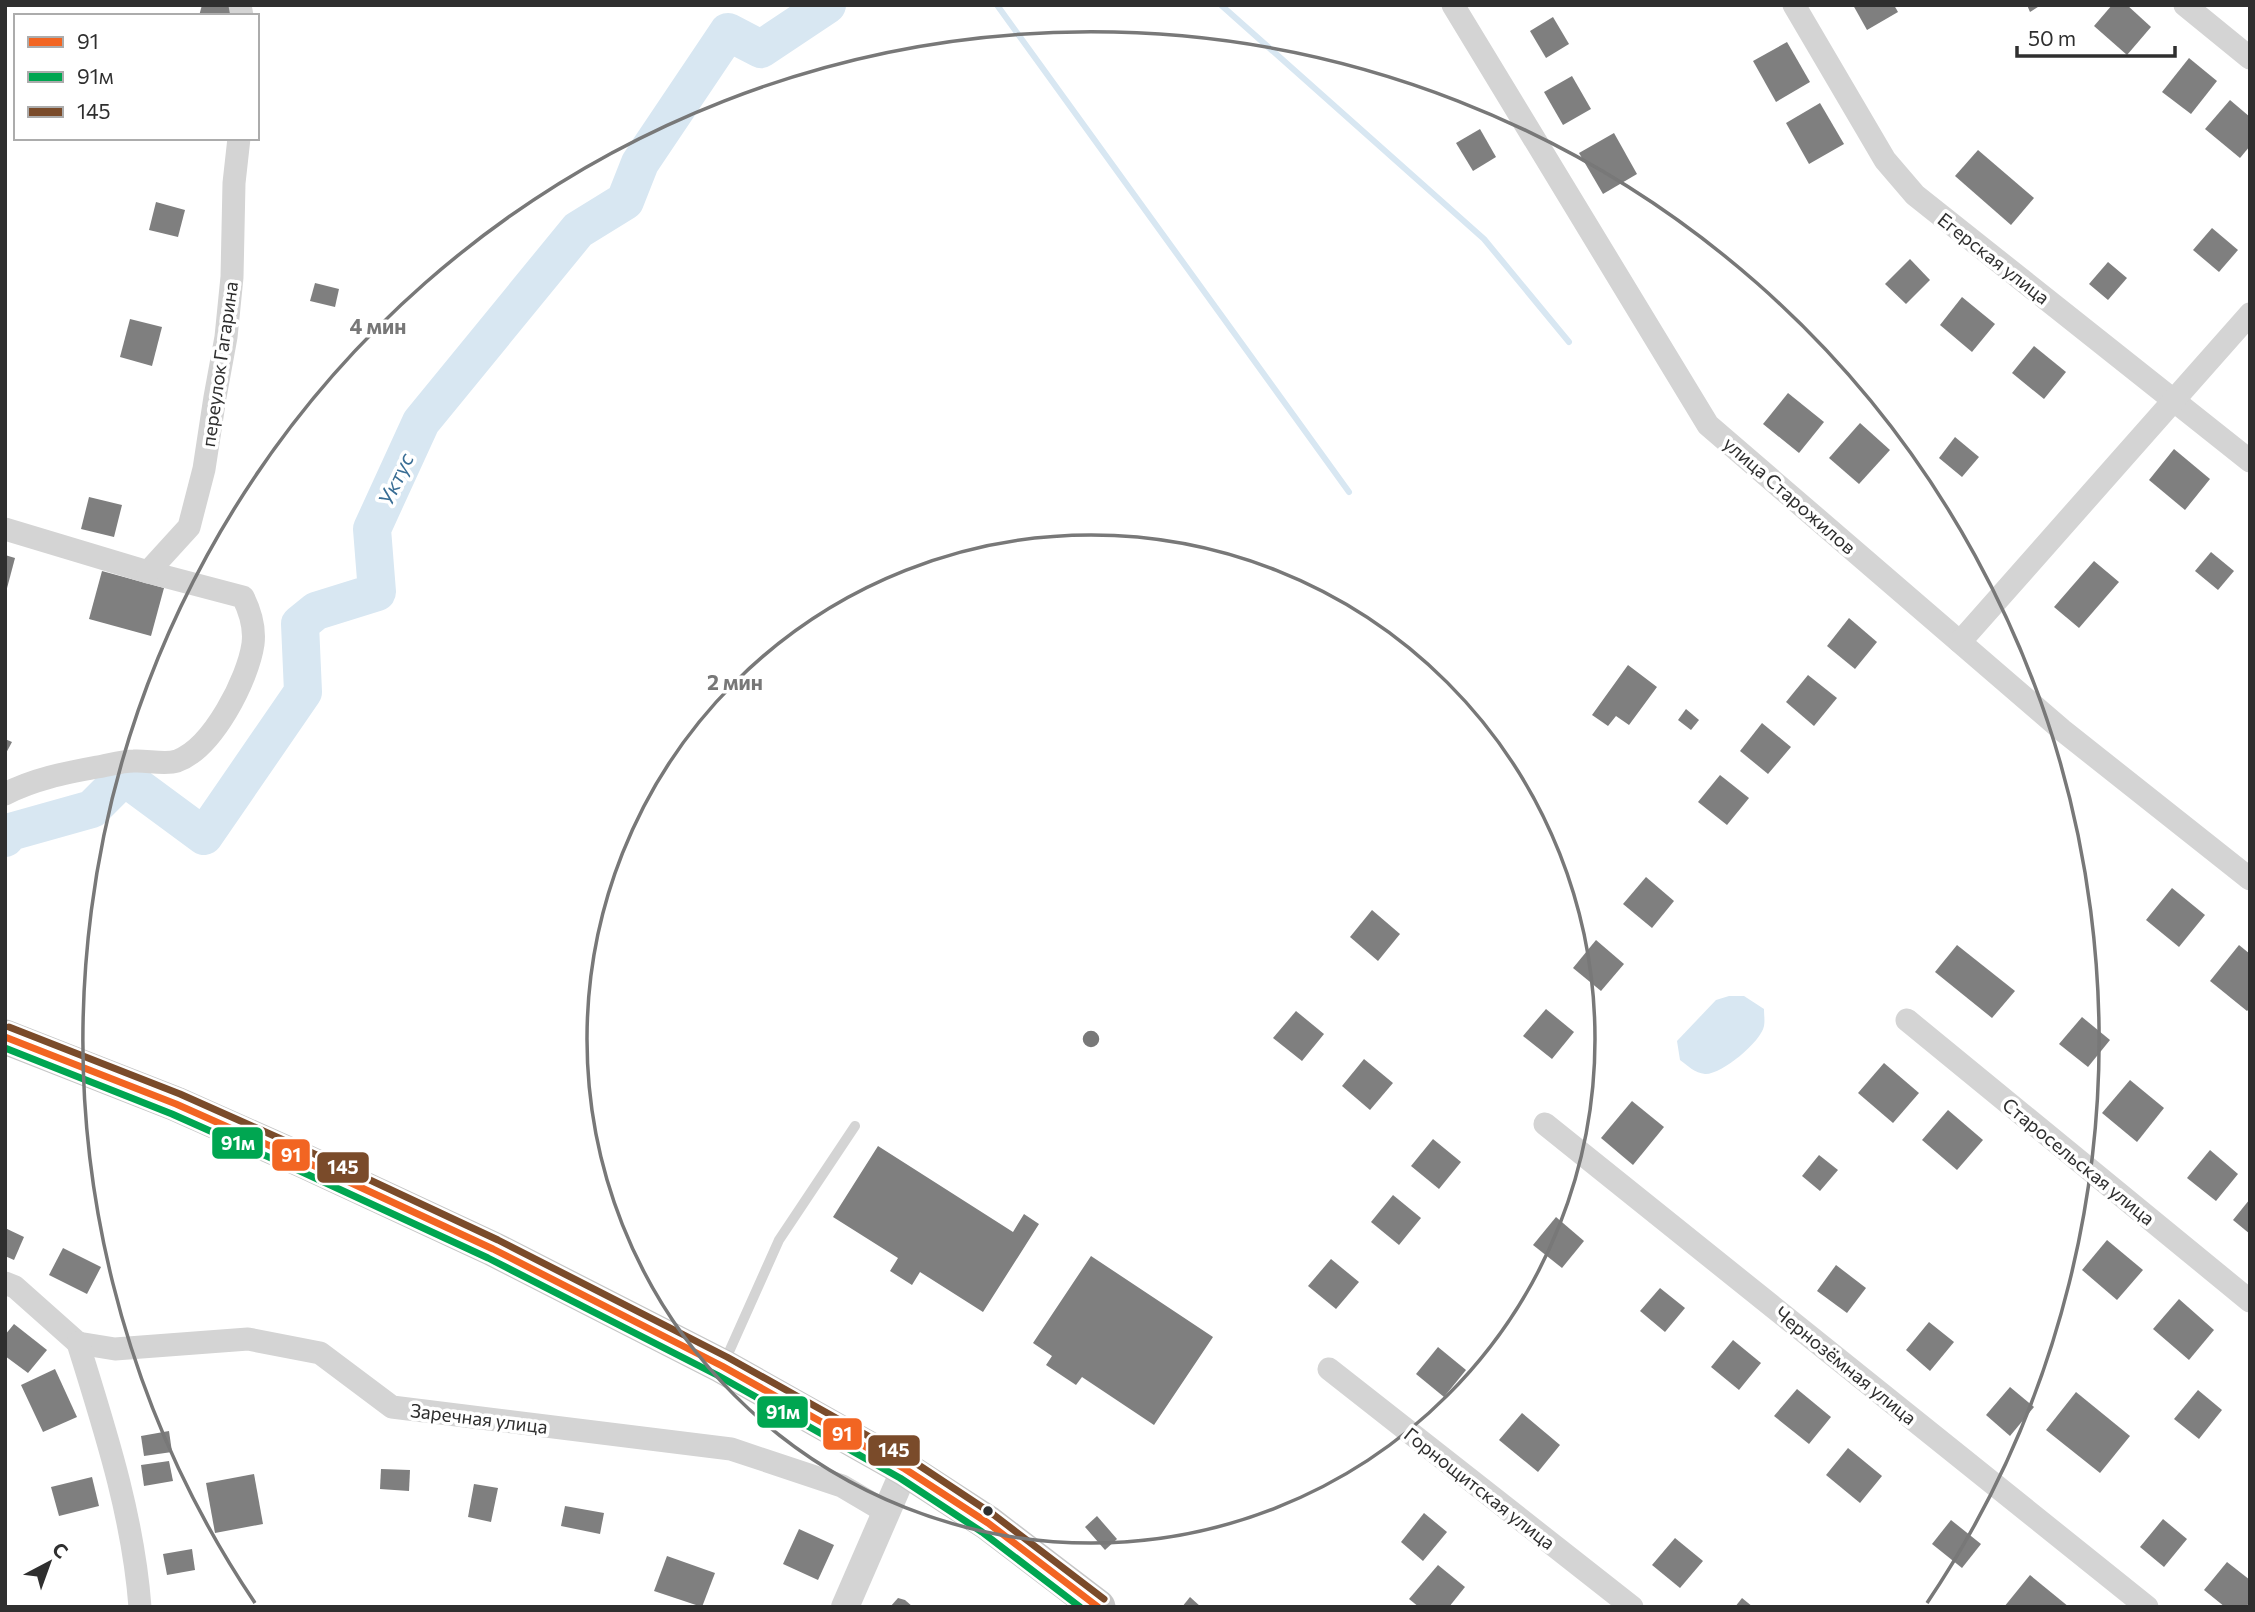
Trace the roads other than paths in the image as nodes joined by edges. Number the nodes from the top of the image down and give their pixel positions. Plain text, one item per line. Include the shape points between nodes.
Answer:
1 (1453, 5) edge
2 (1794, 5) edge
3 (2185, 5) edge
4 (2250, 58) edge
5 (239, 140) edge
6 (2250, 314) edge
7 (2175, 401) junction
8 (2250, 461) edge
9 (5, 529) edge
10 (148, 572) junction
11 (1960, 642) junction
12 (5, 794) edge
13 (2250, 879) edge
14 (1908, 1020) dead end
15 (5, 1037) edge
16 (1545, 1124) dead end
17 (855, 1126) dead end
18 (5, 1283) edge
19 (2250, 1301) edge
20 (78, 1343) junction
21 (722, 1366) junction
22 (1329, 1369) dead end
23 (905, 1469) junction
24 (886, 1512) junction
25 (1087, 1602) edge
26 (140, 1607) edge
27 (845, 1607) edge
28 (1632, 1607) edge
29 (2147, 1607) edge

1 - 11 street, улица Старожилов via 1709,425
2 - 7 street, Егерская улица via 1885,160 1915,195
3 - 4 street
5 - 10 street, переулок Гагарина via 226,337 204,469 189,527
6 - 7 street
7 - 8 street, Егерская улица
7 - 11 street
9 - 10 street
10 - 12 street via 243,597 250,612 253,643 225,716 204,742 176,762 132,760 28,782
11 - 13 street, улица Старожилов via 2062,730
14 - 19 street, Старосельская улица
15 - 21 main road via 176,1104 316,1167 493,1249
16 - 29 street, Чернозёмная улица
17 - 21 lane via 779,1240
18 - 20 street
20 - 24 street, Заречная улица via 115,1349 248,1339 320,1353 392,1407 731,1450 842,1486
20 - 26 street via 125,1502
21 - 23 main road
22 - 28 street, Горнощитская улица
23 - 24 street
23 - 25 main road via 988,1523
24 - 27 street

